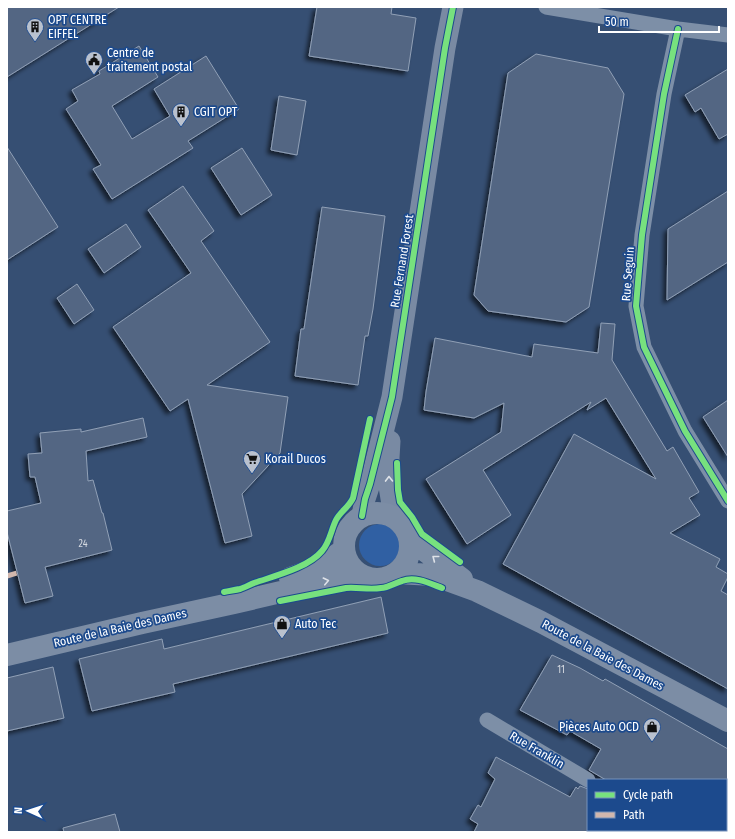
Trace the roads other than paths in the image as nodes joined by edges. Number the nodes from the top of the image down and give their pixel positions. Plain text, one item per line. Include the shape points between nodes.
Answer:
1 (453, 7) edge
2 (546, 7) edge
3 (678, 29) junction
4 (728, 35) edge
5 (392, 397) junction
6 (728, 501) edge
7 (362, 516) junction
8 (401, 525) junction
9 (344, 550) junction
10 (397, 573) junction
11 (369, 578) junction
12 (477, 591) junction
13 (234, 603) junction
14 (7, 655) edge
15 (487, 720) dead end
16 (728, 721) edge
17 (587, 779) edge

1 - 5 street, Rue Fernand Forest
2 - 3 street
3 - 4 street
3 - 6 street, Rue Seguin via 664,94 642,235 636,306 644,347 685,431
5 - 7 street, Rue Fernand Forest
8 -> 5 street, Rue Fernand Forest via 389,486
7 - 8 main road via 380,513
7 - 9 main road via 347,533
8 - 10 main road via 411,547 405,565
12 -> 8 main road, Route de la Baie des Dames via 424,550
9 - 11 main road via 349,563 356,571
9 - 13 main road, Route de la Baie des Dames via 317,568 256,590
10 - 11 main road via 385,579
10 - 12 main road, Route de la Baie des Dames via 432,575
13 -> 11 main road, Route de la Baie des Dames via 345,577
12 - 16 main road, Route de la Baie des Dames
13 - 14 main road, Route de la Baie des Dames
15 - 17 street, Rue Franklin

